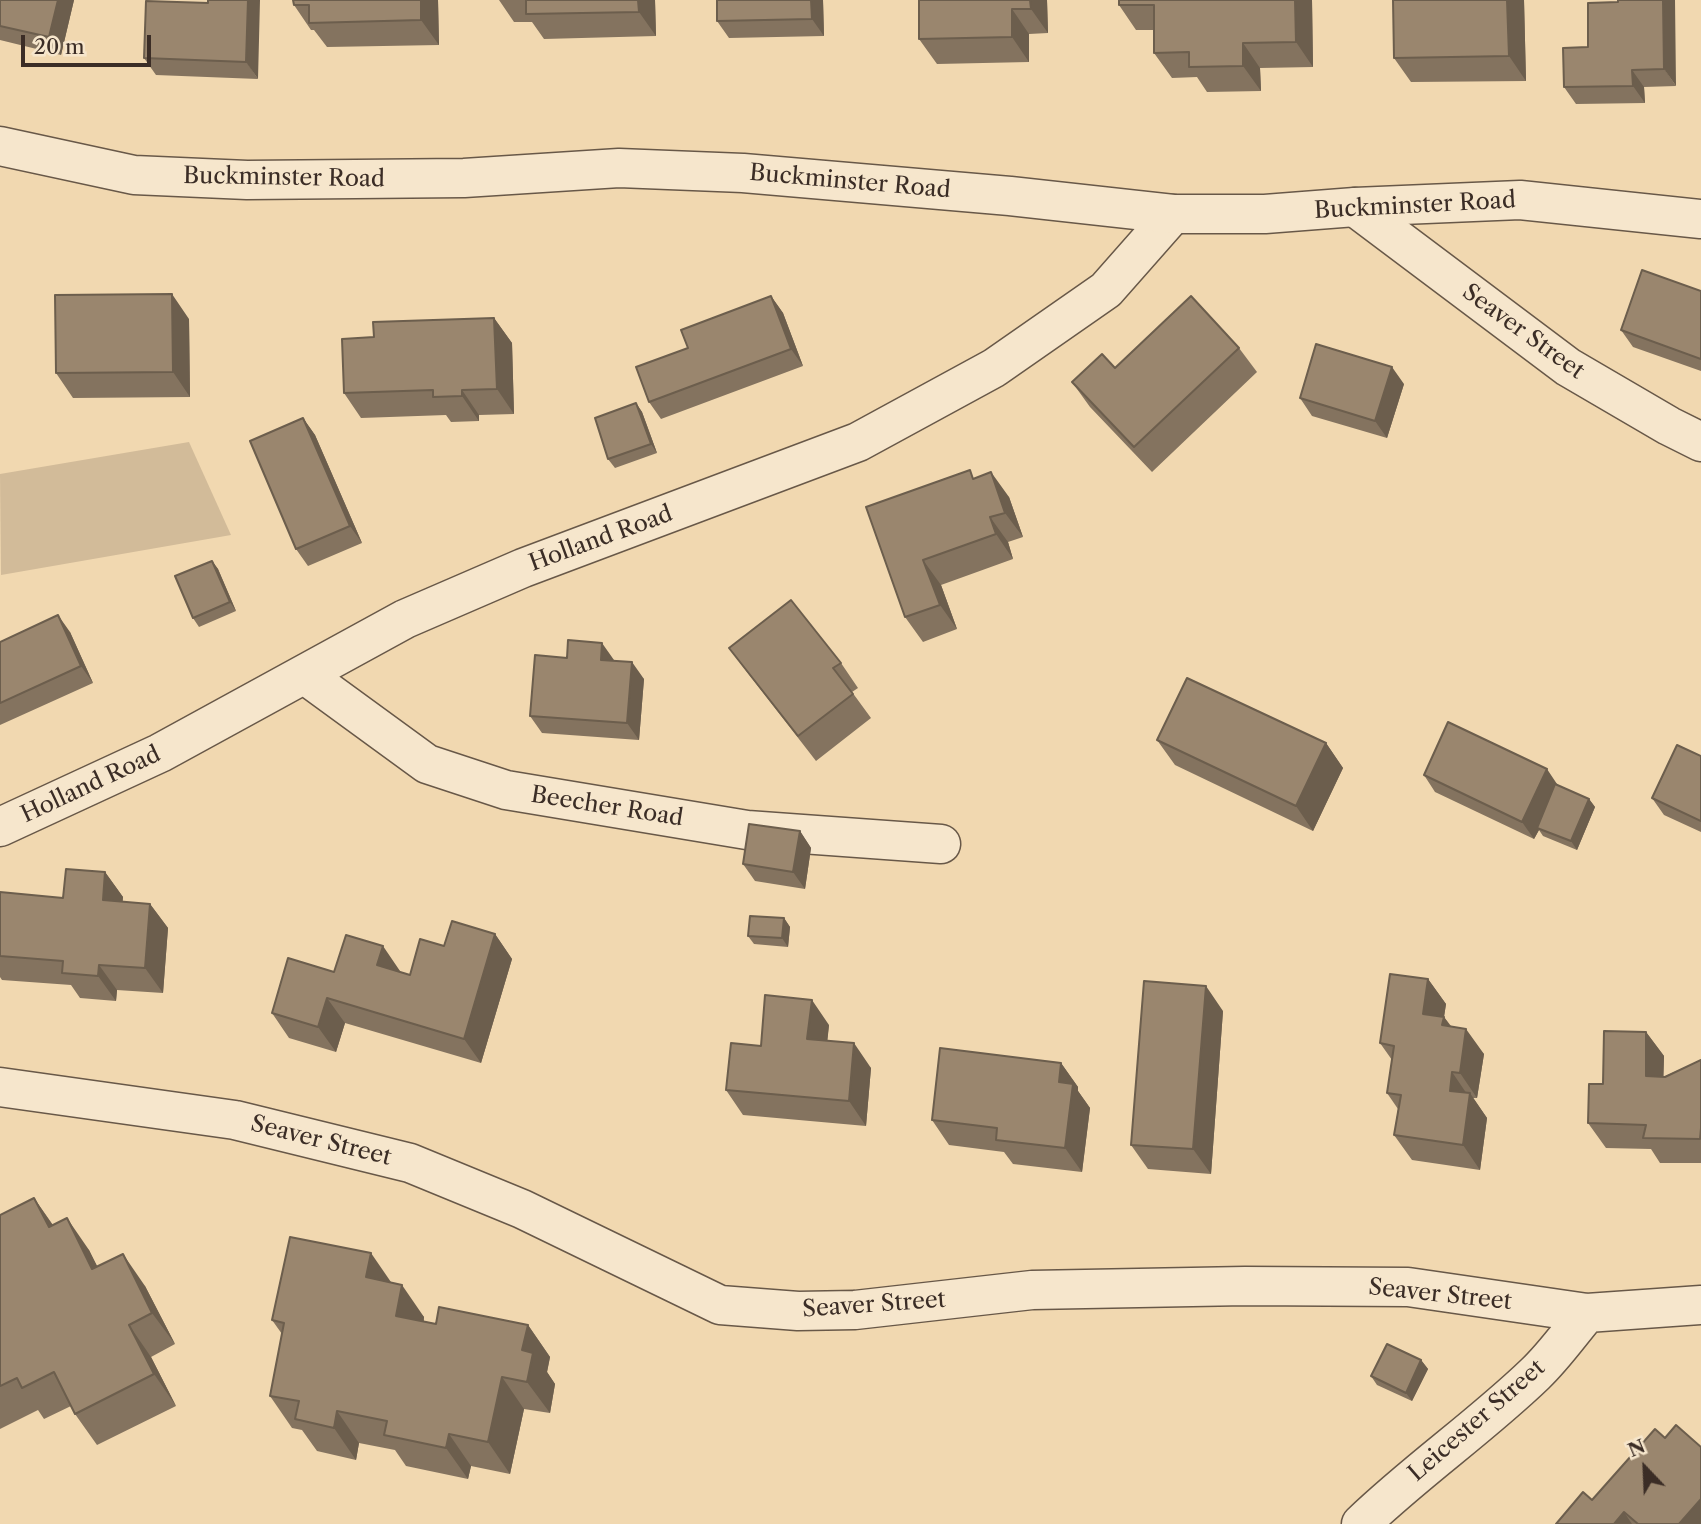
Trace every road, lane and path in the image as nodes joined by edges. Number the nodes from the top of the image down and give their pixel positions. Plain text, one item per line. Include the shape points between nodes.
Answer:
1 (0, 146) edge
2 (1355, 207) junction
3 (1173, 214) junction
4 (1701, 219) edge
5 (1701, 442) edge
6 (305, 675) junction
7 (0, 827) edge
8 (941, 844) dead end
9 (0, 1087) edge
10 (1701, 1305) edge
11 (1587, 1312) junction
12 (1361, 1524) edge

1 - 3 street, Buckminster Road via 134,175 247,180 464,178 620,168 743,173
2 - 3 street, Buckminster Road via 1265,214
2 - 4 street, Buckminster Road via 1520,200
2 - 5 street, Seaver Street via 1568,367
3 - 6 street, Holland Road via 1106,290 995,368 869,436 523,568 405,619
6 - 7 street, Holland Road via 160,753
6 - 8 street, Beecher Road via 426,764 506,790 747,830
9 - 11 street, Seaver Street via 235,1120 410,1163 522,1209 720,1305 855,1310 1032,1290 1396,1287
10 - 11 street, Seaver Street
11 - 12 street, Leicester Street via 1537,1373

